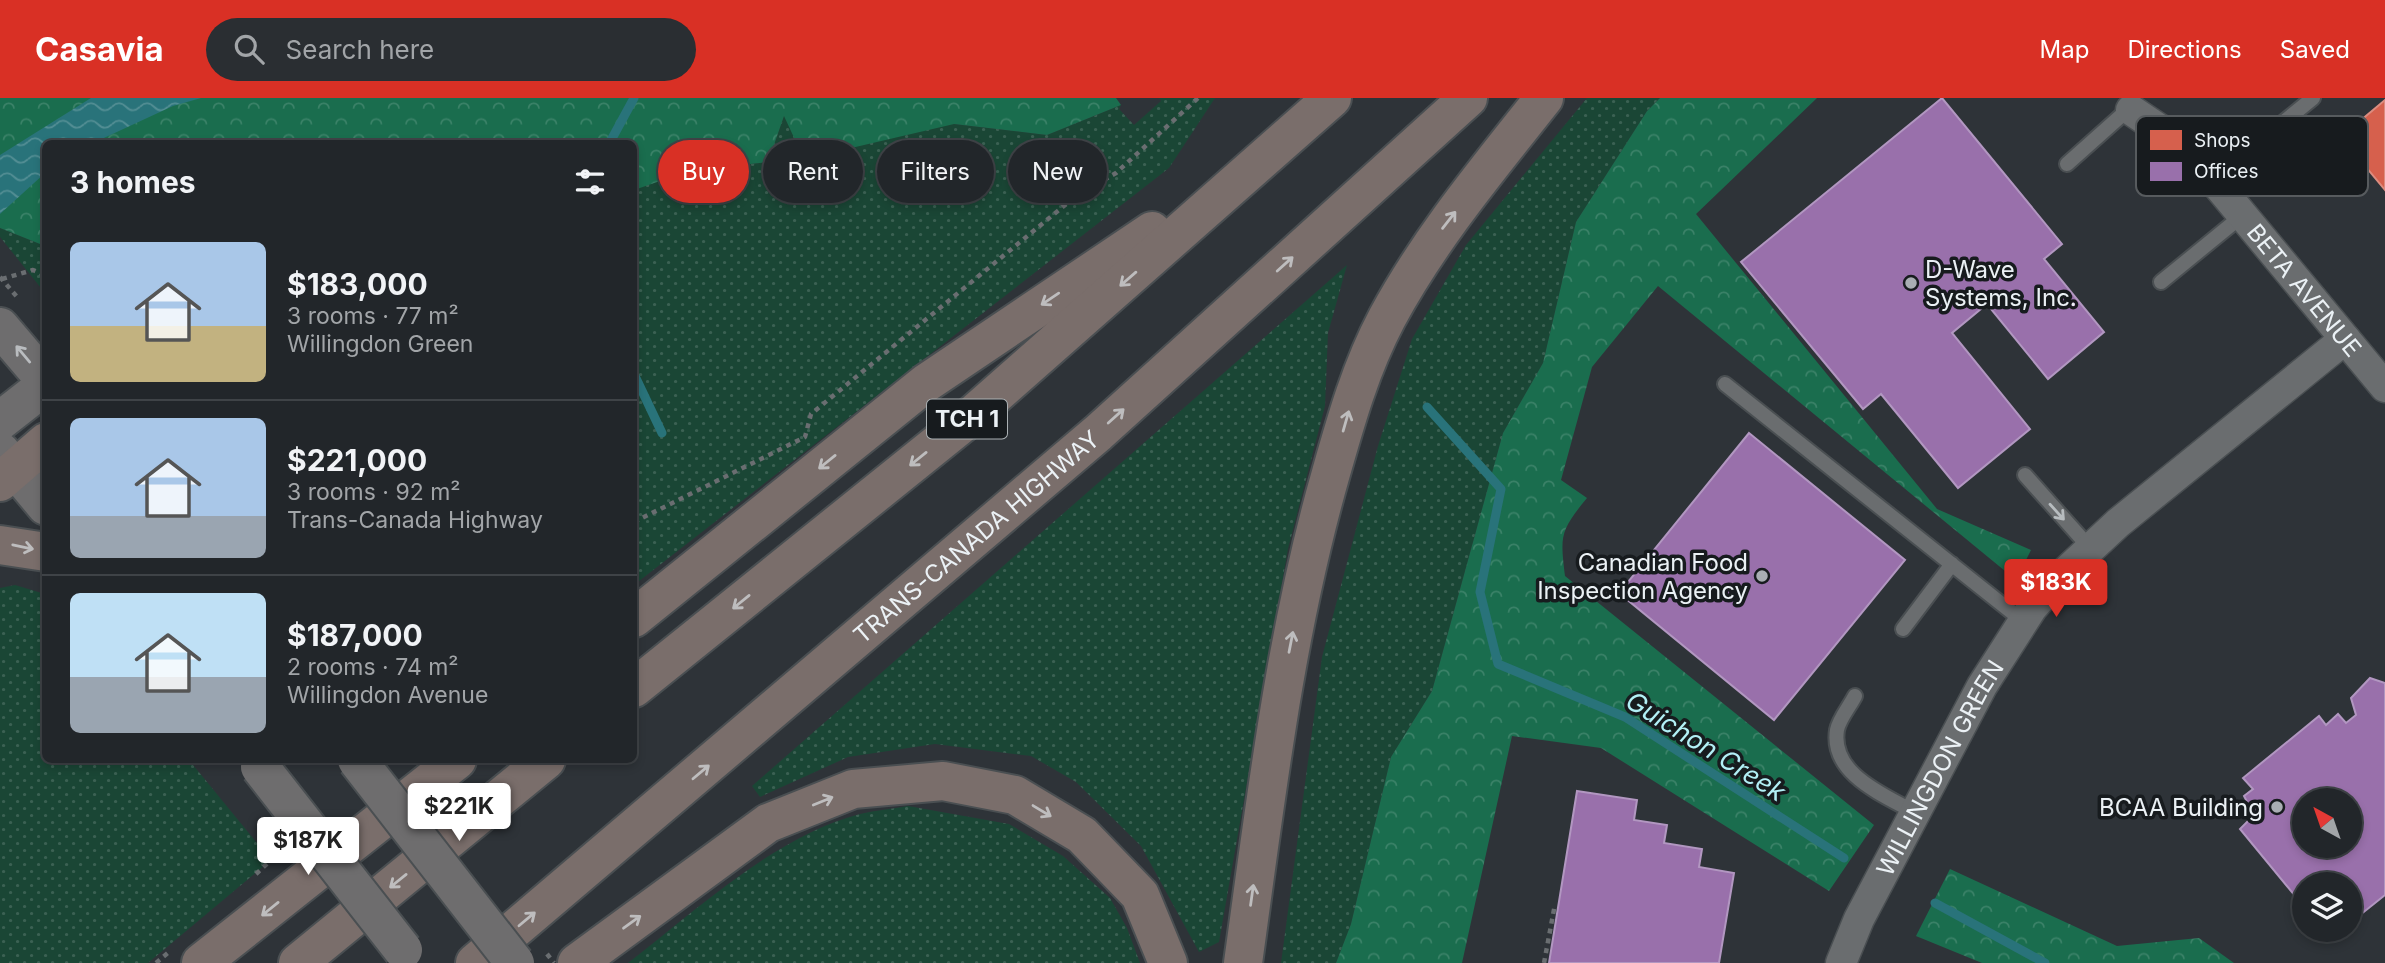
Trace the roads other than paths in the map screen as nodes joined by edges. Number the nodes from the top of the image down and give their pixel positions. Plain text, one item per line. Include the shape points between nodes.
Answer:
1 (1332, 98) edge
2 (1468, 98) edge
3 (1544, 98) edge
4 (2312, 98) edge
5 (2132, 104) edge
6 (2147, 116) edge
7 (2290, 116) edge
8 (1290, 138) junction
9 (2067, 164) dead end
10 (2228, 196) edge
11 (2244, 215) junction
12 (2161, 282) dead end
13 (0, 327) edge
14 (2345, 339) junction
15 (42, 378) edge
16 (1725, 383) dead end
17 (42, 386) edge
18 (2385, 387) edge
19 (0, 421) edge
20 (42, 444) edge
21 (5, 467) edge
22 (2025, 475) dead end
23 (42, 502) edge
24 (0, 545) edge
25 (2090, 548) junction
26 (42, 551) edge
27 (1952, 564) junction
28 (637, 616) edge
29 (2023, 621) junction
30 (1903, 629) dead end
31 (637, 686) edge
32 (1855, 696) dead end
33 (257, 763) edge
34 (359, 763) edge
35 (453, 763) edge
36 (542, 763) edge
37 (1914, 812) junction
38 (187, 956) edge
39 (298, 963) edge
40 (412, 963) edge
41 (475, 963) edge
42 (515, 963) edge
43 (577, 963) edge
44 (1168, 963) edge
45 (1243, 963) edge
46 (1841, 963) edge

1 - 8 highway, TCH 1
41 -> 2 highway, TRANS-CANADA HIGHWAY via 1098,433
45 -> 3 highway via 1279,709 1310,544 1352,400 1386,320 1430,244
4 - 7 lane
5 - 6 street, BETA AVENUE
5 - 9 lane
8 -> 28 highway via 926,383
8 -> 31 highway, TCH 1 via 968,419
10 - 11 street, BETA AVENUE
11 - 12 lane
11 - 14 street, BETA AVENUE
15 -> 13 main road
14 - 18 street, BETA AVENUE
14 - 25 street, WILLINGDON GREEN
16 - 27 lane
17 - 19 main road
20 - 21 highway
21 - 23 main road
22 -> 25 lane
24 -> 26 highway
25 - 29 street, WILLINGDON GREEN
27 - 29 lane
27 - 30 lane
29 - 37 street, WILLINGDON GREEN via 1982,685
32 - 37 lane via 1837,730 1840,758 1864,784
33 - 40 main road, bridge
34 - 42 main road, bridge
35 -> 38 highway
36 -> 39 highway
37 - 46 street, WILLINGDON GREEN
43 -> 44 highway via 768,823 853,789 943,781 1015,795 1082,835 1140,895

